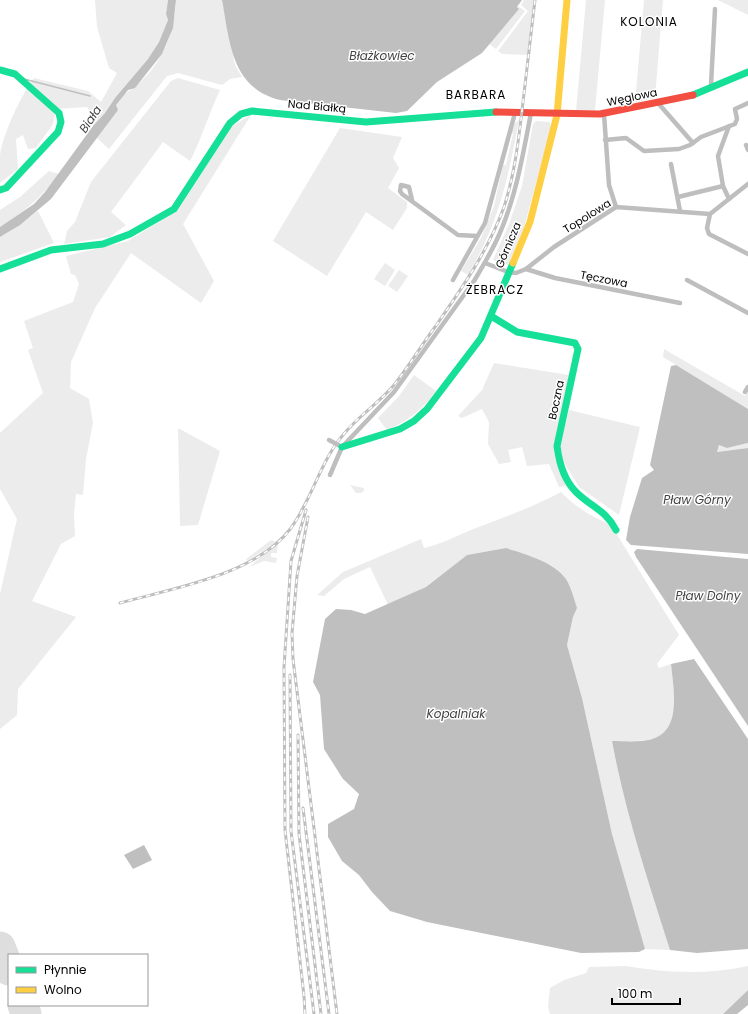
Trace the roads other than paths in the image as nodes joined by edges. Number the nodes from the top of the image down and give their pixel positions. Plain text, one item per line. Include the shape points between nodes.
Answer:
1 (567, 0) edge
2 (716, 9) dead end
3 (0, 70) edge
4 (748, 72) edge
5 (712, 88) junction
6 (658, 103) junction
7 (748, 103) edge
8 (515, 113) junction
9 (531, 113) junction
10 (604, 114) junction
11 (557, 115) junction
12 (729, 126) junction
13 (605, 140) junction
14 (693, 143) junction
15 (671, 164) dead end
16 (748, 184) edge
17 (723, 186) junction
18 (0, 190) edge
19 (678, 197) junction
20 (729, 199) junction
21 (412, 200) dead end
22 (616, 207) junction
23 (680, 211) junction
24 (710, 214) junction
25 (477, 236) junction
26 (748, 254) edge
27 (485, 263) junction
28 (526, 269) junction
29 (0, 270) edge
30 (508, 272) junction
31 (453, 280) dead end
32 (687, 280) dead end
33 (680, 303) dead end
34 (748, 312) edge
35 (491, 316) junction
36 (748, 387) edge
37 (745, 392) dead end
38 (329, 440) dead end
39 (342, 448) junction
40 (330, 475) dead end
41 (616, 530) dead end

1 - 11 street, Górnicza
2 - 5 street via 710,84
3 - 18 street via 15,74 59,113 61,122 58,132 6,188
4 - 5 street, Węglowa
5 - 6 street, Węglowa
6 - 10 street, Węglowa
6 - 14 street
7 - 12 street via 736,107 736,122
8 - 9 street, Węglowa
8 - 25 street via 489,211
8 - 29 street, Nad Białką via 493,112 373,122 252,111 241,114 230,123 174,209 130,234 103,244 51,250
9 - 11 street, Węglowa
9 - 27 street, Górnicza via 511,203
10 - 11 street, Węglowa
10 - 13 street
11 - 30 street, Górnicza via 530,222
12 - 14 street via 701,137
12 - 17 street via 718,156
13 - 14 street via 626,138 644,151 679,149
13 - 22 street via 609,185
15 - 19 street
16 - 20 street
17 - 19 street
17 - 20 street
19 - 23 street
20 - 24 street
21 - 25 street via 458,235
22 - 23 street, Topolowa
22 - 28 street, Topolowa via 554,247
23 - 24 street, Topolowa
24 - 26 street via 707,228 709,234
25 - 31 street
27 - 30 street
27 - 39 street, Górnicza via 394,392
28 - 30 street, Topolowa via 516,273
28 - 33 street, Tęczowa via 555,278
30 - 35 street, Górnicza
32 - 34 street
35 - 39 street, Górnicza via 480,338 451,378 427,409 414,421 400,429
35 - 41 street, Boczna via 518,332 575,343 578,346 557,446 558,459 573,487 580,495 600,507
36 - 37 street
38 - 39 street
39 - 40 street, Górnicza

